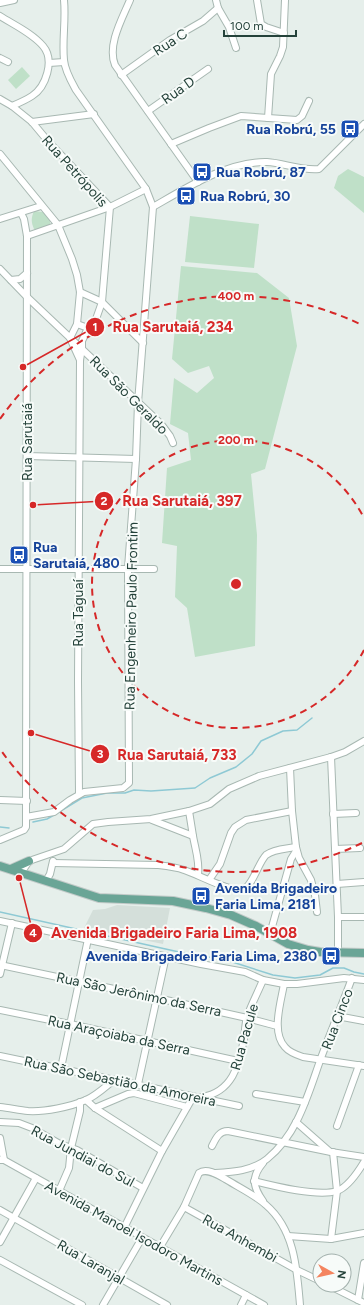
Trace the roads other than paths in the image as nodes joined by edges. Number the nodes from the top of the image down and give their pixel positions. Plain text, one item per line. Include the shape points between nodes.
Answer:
1 (14, 0) edge
2 (64, 0) edge
3 (130, 0) edge
4 (216, 0) edge
5 (257, 0) edge
6 (285, 0) edge
7 (0, 3) edge
8 (218, 8) junction
9 (0, 16) edge
10 (284, 33) junction
11 (236, 48) dead end
12 (0, 58) edge
13 (8, 62) dead end
14 (64, 62) junction
15 (49, 63) junction
16 (208, 69) dead end
17 (121, 75) junction
18 (0, 99) edge
19 (309, 101) dead end
20 (12, 106) junction
21 (148, 111) junction
22 (94, 114) junction
23 (268, 118) junction
24 (32, 122) junction
25 (364, 124) edge
26 (171, 144) junction
27 (0, 154) edge
28 (198, 182) junction
29 (146, 189) junction
30 (41, 206) junction
31 (153, 206) junction
32 (110, 207) junction
33 (21, 213) junction
34 (0, 219) edge
35 (58, 225) junction
36 (27, 236) junction
37 (0, 269) edge
38 (27, 273) junction
39 (11, 280) junction
40 (80, 292) junction
41 (27, 297) junction
42 (102, 302) junction
43 (77, 324) junction
44 (88, 328) junction
45 (70, 338) junction
46 (142, 343) junction
47 (82, 349) junction
48 (80, 360) junction
49 (138, 403) junction
50 (173, 443) dead end
51 (27, 456) junction
52 (79, 458) junction
53 (136, 459) junction
54 (78, 568) junction
55 (128, 568) junction
56 (154, 568) dead end
57 (26, 569) junction
58 (0, 570) edge
59 (364, 741) edge
60 (331, 757) junction
61 (290, 768) junction
62 (79, 794) junction
63 (0, 800) edge
64 (26, 801) junction
65 (292, 810) junction
66 (189, 811) junction
67 (356, 813) dead end
68 (333, 814) junction
69 (26, 817) junction
70 (150, 819) junction
71 (193, 836) junction
72 (0, 840) edge
73 (360, 848) dead end
74 (296, 849) junction
75 (335, 849) junction
76 (53, 853) junction
77 (29, 861) junction
78 (53, 863) junction
79 (0, 866) edge
80 (11, 869) junction
81 (21, 873) junction
82 (198, 875) junction
83 (209, 880) junction
84 (46, 881) junction
85 (364, 882) edge
86 (337, 884) junction
87 (316, 912) dead end
88 (338, 917) junction
89 (364, 917) edge
90 (0, 921) edge
91 (12, 923) junction
92 (270, 934) junction
93 (88, 939) junction
94 (338, 952) junction
95 (364, 953) edge
96 (166, 956) junction
97 (1, 965) edge
98 (0, 974) edge
99 (352, 978) junction
100 (263, 980) junction
101 (364, 980) edge
102 (79, 982) junction
103 (284, 984) junction
104 (157, 998) junction
105 (0, 1010) edge
106 (337, 1016) junction
107 (247, 1018) junction
108 (364, 1021) edge
109 (70, 1024) junction
110 (277, 1026) junction
111 (147, 1041) junction
112 (0, 1056) edge
113 (321, 1059) junction
114 (238, 1061) junction
115 (361, 1065) edge
116 (61, 1068) junction
117 (114, 1080) junction
118 (138, 1084) junction
119 (256, 1094) dead end
120 (195, 1097) junction
121 (83, 1101) junction
122 (305, 1102) junction
123 (0, 1106) edge
124 (239, 1106) dead end
125 (188, 1107) junction
126 (95, 1108) junction
127 (0, 1122) edge
128 (296, 1122) junction
129 (337, 1126) dead end
130 (0, 1138) edge
131 (283, 1142) junction
132 (212, 1146) dead end
133 (71, 1148) junction
134 (162, 1151) junction
135 (332, 1152) junction
136 (364, 1157) edge
137 (267, 1159) junction
138 (2, 1160) edge
139 (364, 1162) edge
140 (215, 1173) junction
141 (36, 1178) junction
142 (254, 1181) junction
143 (143, 1188) junction
144 (59, 1191) junction
145 (337, 1191) junction
146 (266, 1206) junction
147 (184, 1207) junction
148 (0, 1210) edge
149 (14, 1218) junction
150 (124, 1228) junction
151 (364, 1233) edge
152 (288, 1236) junction
153 (142, 1238) junction
154 (331, 1239) junction
155 (0, 1242) edge
156 (160, 1247) junction
157 (0, 1260) edge
158 (364, 1263) edge
159 (297, 1270) junction
160 (312, 1277) edge
161 (119, 1278) junction
162 (344, 1293) edge
163 (246, 1295) junction
164 (358, 1300) junction
165 (364, 1303) edge
166 (82, 1305) edge
167 (103, 1305) edge
168 (168, 1305) edge
169 (241, 1305) edge
170 (264, 1305) edge
171 (300, 1305) edge

1 - 7 street
2 - 14 street, Rua Engenheiro Paulo Frontim
3 - 17 street via 112,52
4 - 8 street
5 - 10 street via 261,24
6 - 10 street
8 - 11 street via 229,27
8 - 17 street, Rua C via 203,21 170,40
9 - 15 street via 36,39 46,50
10 - 23 street via 282,51 270,80
12 - 13 street
14 - 15 street
14 - 22 street, Rua Engenheiro Paulo Frontim via 76,90
15 - 20 street via 46,78 39,91
16 - 21 street, Rua D
17 - 21 street
18 - 20 street, Rua Petrópolis
19 - 23 street via 302,116 297,120
20 - 24 street, Rua Petrópolis
21 - 26 street
22 - 24 street
22 - 29 street, Rua Engenheiro Paulo Frontim
23 - 26 street via 233,118
24 - 32 street, Rua Petrópolis
25 - 28 street via 319,169 258,162 236,166
26 - 28 street
27 - 30 street
28 - 31 street
29 - 31 street, Rua Engenheiro Paulo Frontim
29 - 32 street
30 - 33 street
30 - 35 street
31 - 46 street, Rua Engenheiro Paulo Frontim
32 - 35 street
32 - 42 street, Rua Petrópolis
33 - 34 street
33 - 36 street, Rua Sarutaiá
35 - 36 street
35 - 40 street via 72,259
36 - 38 street, Rua Sarutaiá
37 - 39 street, Rua São Geraldo
38 - 39 street via 20,279
38 - 41 street, Rua Sarutaiá
39 - 41 street, Rua São Geraldo
40 - 42 street
40 - 43 street
41 - 45 street, Rua São Geraldo
41 - 51 street, Rua Sarutaiá
42 - 44 street, Rua Petrópolis via 96,319
42 - 46 street
43 - 44 street
43 - 45 street
44 - 47 street, Rua São Geraldo via 82,340
45 - 47 street, Rua São Geraldo
45 - 48 street, Rua Taguaí
46 - 49 street, Rua Engenheiro Paulo Frontim
47 - 48 street, Rua Taguaí
47 - 49 street, Rua São Geraldo
48 - 52 street, Rua Taguaí
49 - 50 street, Rua São Geraldo via 161,424
49 - 53 street, Rua Engenheiro Paulo Frontim
51 - 52 street
51 - 57 street, Rua Sarutaiá
52 - 53 street
52 - 54 street, Rua Taguaí
53 - 55 street, Rua Engenheiro Paulo Frontim
54 - 55 street
54 - 57 street
54 - 62 street, Rua Taguaí
55 - 56 street
55 - 62 street, Rua Engenheiro Paulo Frontim via 128,786
57 - 58 street
57 - 64 street, Rua Sarutaiá
59 - 60 street
60 - 61 street
60 - 68 street
61 - 65 street
61 - 66 street via 259,776 229,789 210,804
62 - 69 street via 54,812
63 - 64 street
64 - 69 street, Rua Sarutaiá
65 - 74 street
65 - 83 street via 246,820 235,827 220,864
66 - 70 street
66 - 71 street
67 - 68 street
68 - 75 street
69 - 72 street via 24,830
70 - 71 street
70 - 76 street via 97,823 90,826 69,846
71 - 82 street
73 - 75 street
74 - 83 street via 276,851 267,855 245,889 235,890
74 - 87 street via 311,880
74 - 92 street
75 - 86 street
76 - 77 street
76 - 78 street
77 - 80 main road
77 - 81 street
78 - 82 street via 157,865 178,868
78 - 84 street
79 - 80 main road
80 - 81 main road
81 - 84 main road
82 - 83 street
84 - 92 main road via 99,898 173,901 206,908 231,915
85 - 86 street
86 - 88 street
88 - 89 street
88 - 94 street
90 - 91 street
91 - 93 street
91 - 97 street
92 - 94 main road via 288,944 308,950
93 - 96 street
93 - 102 street
94 - 95 main road
96 - 100 street via 245,972
96 - 104 street
97 - 98 street
97 - 102 street, Rua São Jerônimo da Serra
99 - 101 street
99 - 103 street
99 - 106 street, Rua Cinco
100 - 103 street
100 - 107 street, Rua Pacule
102 - 104 street, Rua São Jerônimo da Serra
102 - 109 street
103 - 110 street
104 - 107 street, Rua São Jerônimo da Serra
104 - 111 street
105 - 109 street, Rua Araçoiaba da Serra
106 - 108 street
106 - 113 street, Rua Cinco
107 - 110 street, Rua São Jerônimo da Serra
107 - 114 street, Rua Pacule
109 - 111 street, Rua Araçoiaba da Serra
109 - 116 street
110 - 113 street via 279,1038 294,1054
111 - 114 street, Rua Araçoiaba da Serra
111 - 118 street
112 - 116 street, Rua São Sebastião da Amoreira
113 - 115 street
113 - 122 street, Rua Cinco
114 - 120 street, Rua Pacule via 227,1085 217,1093
115 - 129 street
116 - 117 street, Rua São Sebastião da Amoreira
117 - 118 street, Rua São Sebastião da Amoreira
117 - 121 street via 97,1094
118 - 120 street, Rua São Sebastião da Amoreira
119 - 122 street
120 - 124 street, Rua São Sebastião da Amoreira
120 - 125 street
121 - 123 street via 28,1111
121 - 126 street
121 - 133 street
122 - 128 street, Rua Cinco
125 - 126 street via 134,1093
125 - 134 street
126 - 134 street
127 - 133 street, Rua Jundiai do Sul via 25,1125
128 - 131 street, Rua Cinco
128 - 135 street
130 - 138 street
131 - 132 street via 224,1131 217,1136
131 - 135 street
131 - 137 street, Rua Cinco
133 - 143 street, Rua Jundiai do Sul
133 - 144 street via 69,1168
134 - 143 street
135 - 136 street
135 - 145 street
137 - 140 street via 248,1169
137 - 142 street via 257,1170
138 - 141 street, Avenida Manoel Isodoro Martins
139 - 145 street via 351,1180
140 - 146 street
140 - 147 street via 205,1170 199,1173
141 - 144 street, Avenida Manoel Isodoro Martins
141 - 149 street
142 - 145 street via 305,1191
142 - 146 street
143 - 150 street
144 - 150 street, Avenida Manoel Isodoro Martins
145 - 154 street
146 - 152 street
147 - 156 street
147 - 159 street, Rua Anhembi
148 - 149 street, Rua Laranjal
149 - 155 street
149 - 161 street, Rua Laranjal
150 - 153 street, Avenida Manoel Isodoro Martins
151 - 154 street
152 - 154 street
152 - 159 street
153 - 156 street, Avenida Manoel Isodoro Martins
153 - 161 street
156 - 163 street, Avenida Manoel Isodoro Martins
157 - 166 street
158 - 164 street
159 - 160 street, Rua Anhembi
159 - 171 street
161 - 167 street
161 - 168 street, Rua Laranjal
162 - 164 street
163 - 169 street
163 - 170 street, Avenida Manoel Isodoro Martins
164 - 165 street

